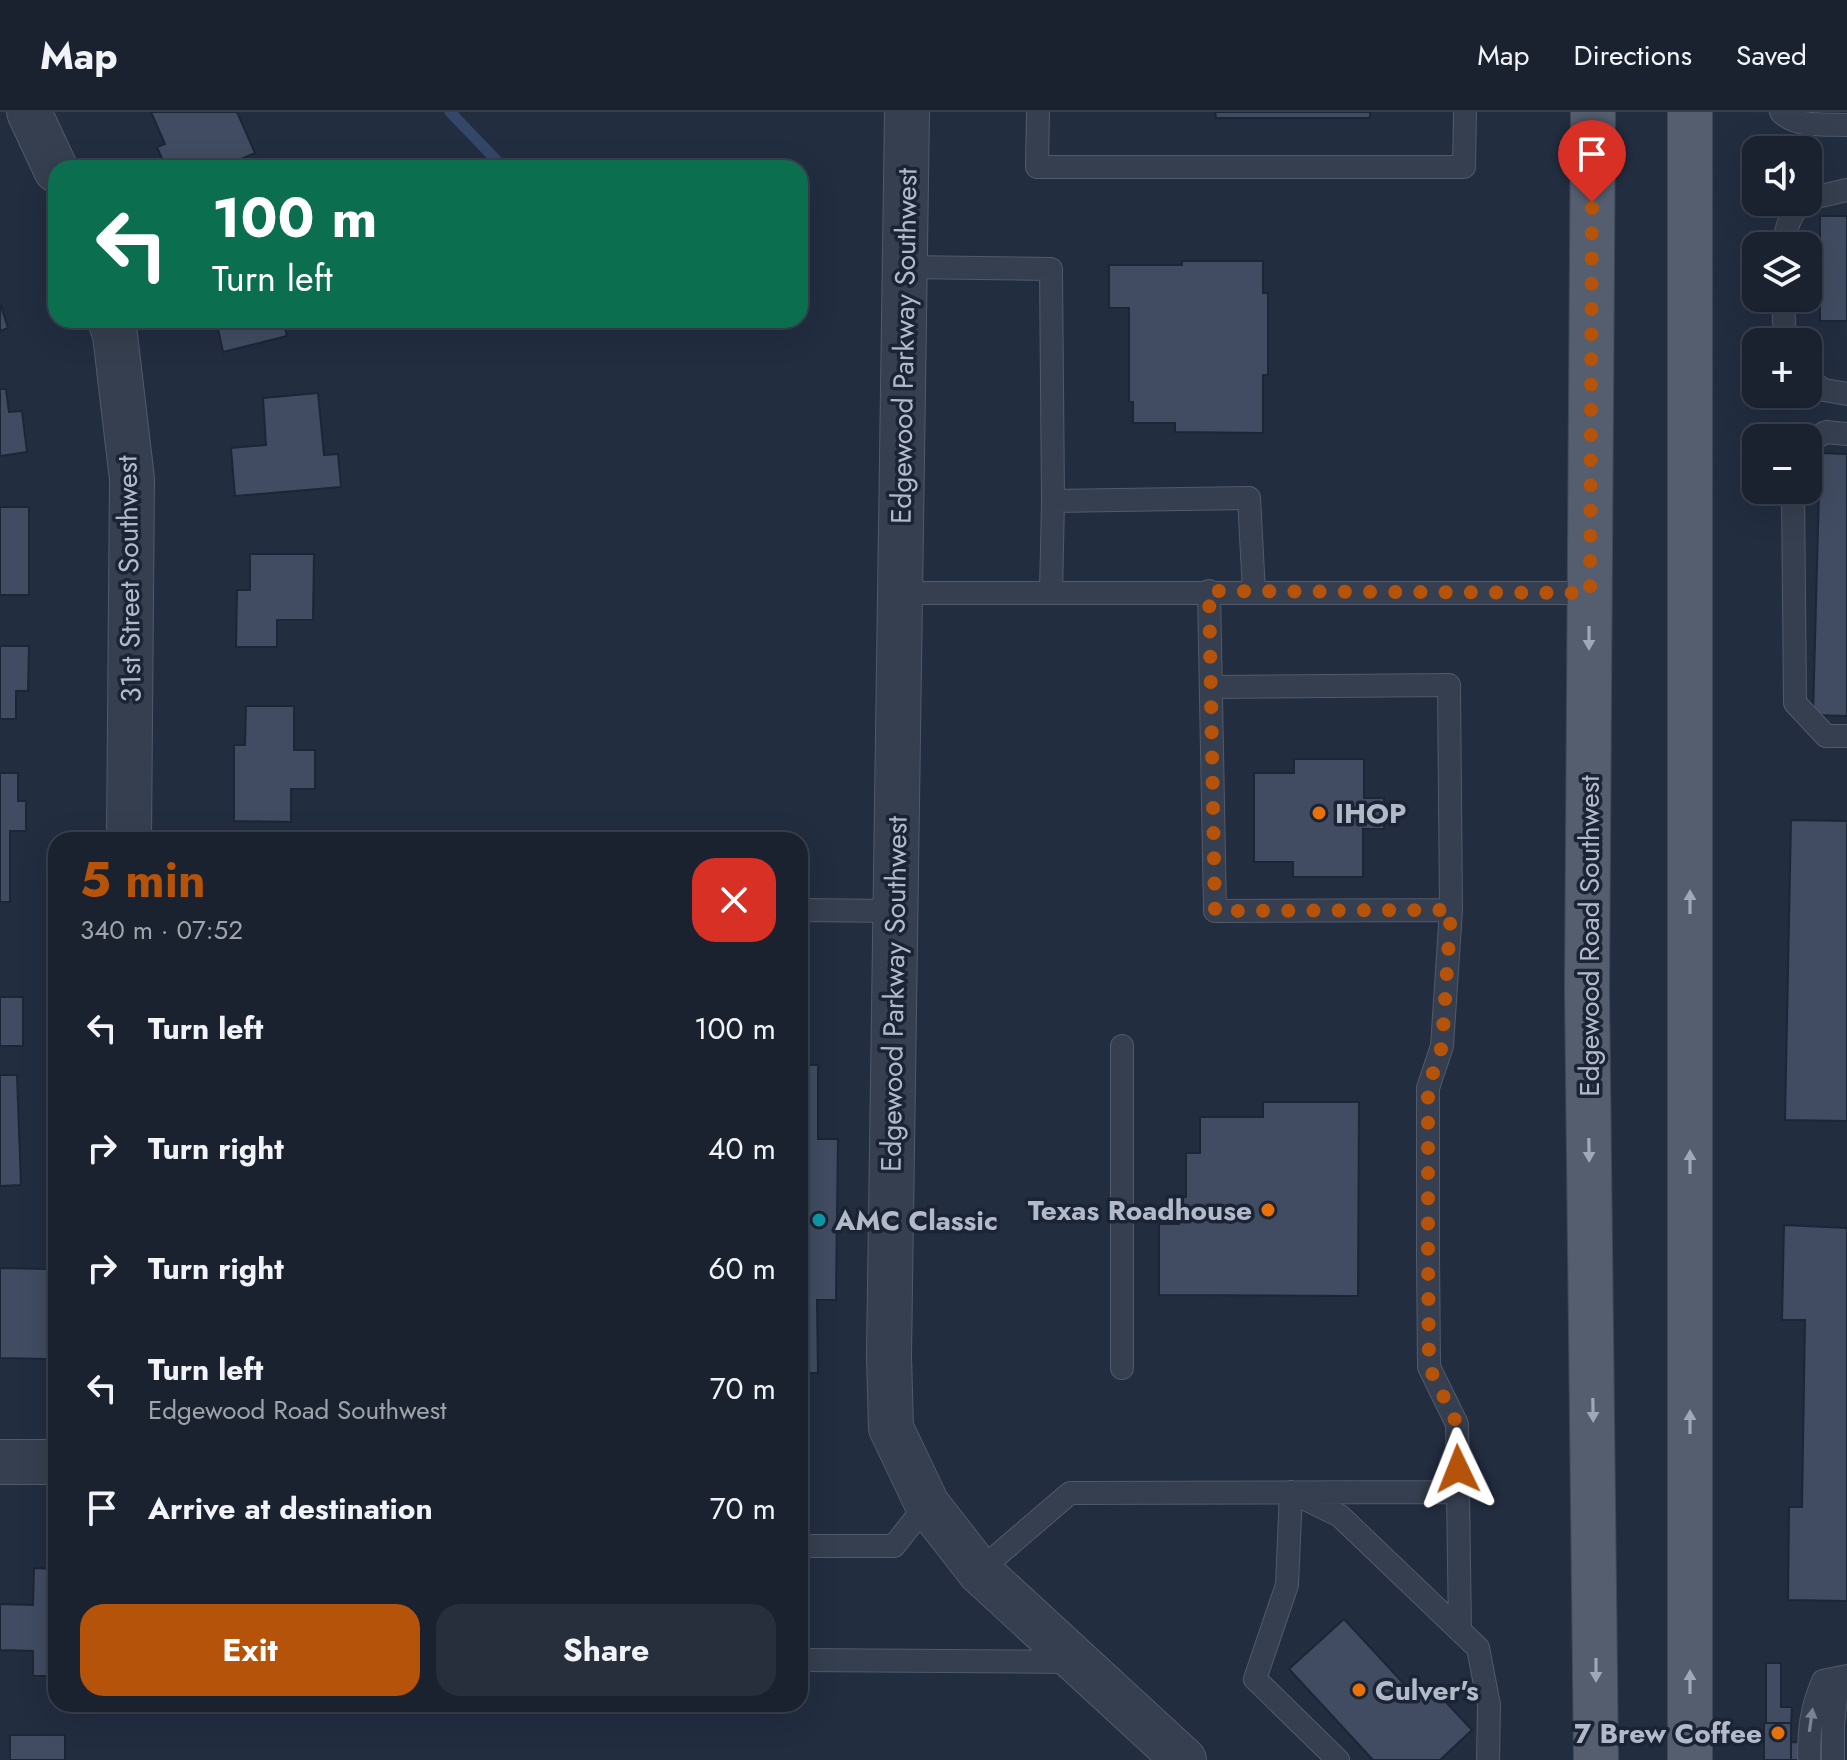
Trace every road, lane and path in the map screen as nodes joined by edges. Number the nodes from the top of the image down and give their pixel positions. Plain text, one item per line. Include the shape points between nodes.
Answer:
1 (29, 112) edge
2 (907, 112) edge
3 (1038, 112) edge
4 (1465, 112) edge
5 (1593, 112) edge
6 (1690, 112) edge
7 (1781, 112) edge
8 (1847, 125) edge
9 (51, 160) edge
10 (1847, 190) edge
11 (1822, 196) edge
12 (905, 267) junction
13 (113, 328) edge
14 (1822, 389) edge
15 (1847, 394) edge
16 (1822, 434) edge
17 (1847, 434) edge
18 (1053, 501) junction
19 (1793, 504) edge
20 (1209, 591) junction
21 (1051, 592) junction
22 (1254, 592) junction
23 (900, 593) junction
24 (1590, 593) junction
25 (1211, 687) junction
26 (1847, 736) edge
27 (129, 832) edge
28 (808, 910) edge
29 (1451, 910) junction
30 (895, 911) junction
31 (1122, 1046) dead end
32 (1122, 1368) dead end
33 (0, 1462) edge
34 (48, 1462) edge
35 (1291, 1492) junction
36 (1459, 1492) junction
37 (927, 1504) junction
38 (808, 1546) edge
39 (979, 1571) junction
40 (1460, 1631) junction
41 (808, 1660) edge
42 (1077, 1662) junction
43 (1847, 1676) edge
44 (1847, 1682) edge
45 (1167, 1755) edge
46 (1338, 1760) edge
47 (1488, 1760) edge
48 (1596, 1760) edge
49 (1690, 1760) edge
50 (1809, 1760) edge
51 (1833, 1760) edge

1 - 9 street
2 - 12 street, Edgewood Parkway Southwest
3 - 4 lane via 1037,167 1464,167
5 - 24 main road, Edgewood Road Southwest
49 -> 6 main road
7 - 8 lane via 1797,121
10 - 11 lane
12 - 18 lane via 1051,269
12 - 23 street, Edgewood Parkway Southwest
13 - 27 street, 31st Street Southwest via 132,479
14 - 15 lane
16 - 17 lane
18 - 21 lane
18 - 22 lane via 1249,498
19 - 26 lane via 1795,703 1826,736
20 - 21 lane
20 - 22 lane
20 - 25 lane
21 - 23 lane
22 - 24 lane
23 - 30 street, Edgewood Parkway Southwest
24 -> 48 main road, Edgewood Road Southwest via 1587,990
25 - 29 lane via 1215,911
25 - 29 lane via 1449,685
28 - 30 lane
29 - 36 lane via 1442,1046 1428,1088 1429,1367 1457,1424
30 - 37 street, Edgewood Parkway Southwest via 891,1428
31 - 32 lane
33 - 34 street
35 - 36 lane
35 - 39 lane via 1070,1493
35 - 40 lane via 1340,1516
35 - 46 lane via 1287,1585 1255,1679
36 - 40 lane
37 - 38 lane via 894,1546
37 - 39 street, Edgewood Parkway Southwest
39 - 42 street, Edgewood Parkway Southwest
40 - 47 lane via 1478,1648 1489,1705
41 - 42 lane
42 - 45 street, Edgewood Parkway Southwest
50 -> 43 lane via 1809,1730 1823,1681
44 - 51 lane via 1837,1688

